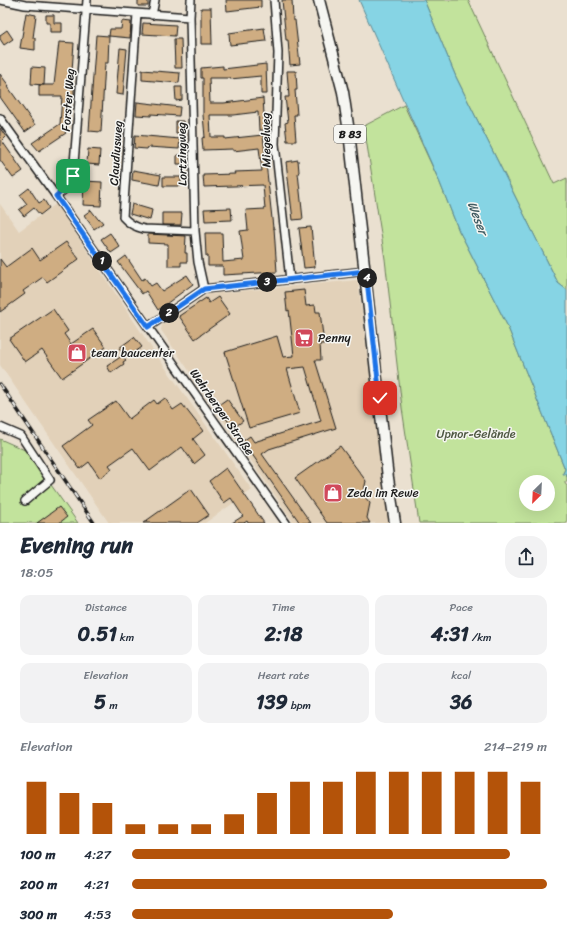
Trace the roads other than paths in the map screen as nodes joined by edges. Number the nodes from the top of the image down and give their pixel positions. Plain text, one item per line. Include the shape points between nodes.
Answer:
1 (1, 0) edge
2 (87, 0) edge
3 (155, 0) edge
4 (191, 0) edge
5 (274, 0) edge
6 (319, 0) edge
7 (86, 10) junction
8 (137, 14) junction
9 (152, 15) junction
10 (190, 17) junction
11 (0, 118) edge
12 (56, 196) junction
13 (195, 231) junction
14 (366, 271) junction
15 (290, 280) junction
16 (204, 289) junction
17 (148, 327) junction
18 (0, 427) edge
19 (25, 501) dead end
20 (286, 523) edge
21 (395, 523) edge

1 - 7 street via 25,5
2 - 7 street, Forster Weg
3 - 9 street
4 - 10 street, Lortzingweg
5 - 15 street, Miegelweg via 278,53 276,144
6 - 14 main road, B 83 via 344,100
7 - 8 street
7 - 12 street, Forster Weg via 73,176 66,188
8 - 9 street
8 - 13 street, Claudiusweg via 123,217 136,227 144,229
9 - 10 street
10 - 13 street, Lortzingweg
11 - 12 street, Wehrberger Straße
12 - 17 street, Wehrberger Straße
13 - 16 street, Lortzingweg
14 - 15 street
14 - 21 main road, B 83
15 - 16 street
16 - 17 street
17 - 20 street, Wehrberger Straße
18 - 19 street via 21,436 50,480

